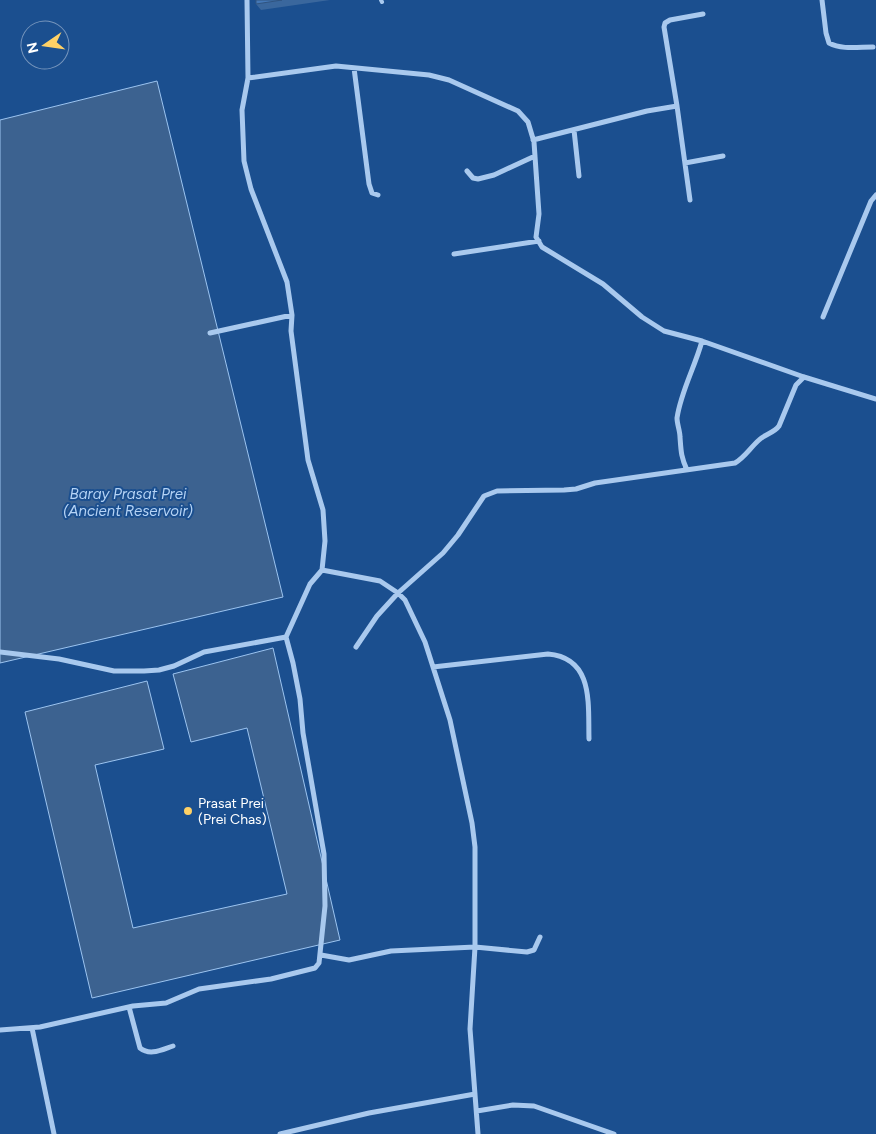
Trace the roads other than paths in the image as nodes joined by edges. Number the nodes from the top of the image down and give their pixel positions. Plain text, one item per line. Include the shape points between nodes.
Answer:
1 (247, 0) edge
2 (822, 0) edge
3 (703, 14) dead end
4 (873, 47) dead end
5 (354, 68) junction
6 (248, 78) junction
7 (677, 106) junction
8 (574, 130) junction
9 (533, 140) junction
10 (535, 156) junction
11 (722, 156) dead end
12 (684, 163) junction
13 (467, 171) dead end
14 (579, 176) dead end
15 (378, 195) dead end
16 (876, 195) edge
17 (690, 200) dead end
18 (539, 241) junction
19 (454, 254) dead end
20 (292, 315) junction
21 (823, 317) dead end
22 (210, 333) dead end
23 (702, 341) junction
24 (804, 377) junction
25 (876, 399) edge
26 (687, 470) junction
27 (322, 570) junction
28 (398, 593) junction
29 (286, 637) junction
30 (356, 647) dead end
31 (0, 652) edge
32 (433, 666) junction
33 (588, 739) dead end
34 (540, 937) dead end
35 (475, 947) junction
36 (321, 955) junction
37 (128, 1007) junction
38 (32, 1028) junction
39 (0, 1030) edge
40 (173, 1046) dead end
41 (475, 1094) junction
42 (477, 1111) junction
43 (54, 1134) edge
44 (280, 1134) edge
45 (478, 1134) edge
46 (614, 1134) edge

1 - 6 street
2 - 4 street via 829,43 844,48
3 - 7 street via 665,23
5 - 6 street via 336,66
5 - 9 street via 449,80 518,111 528,122
5 - 15 street via 370,184 372,193
6 - 20 street via 242,110 244,161 251,189 287,282
7 - 8 street via 647,110
7 - 12 street
8 - 9 street
8 - 14 street
9 - 10 street
10 - 13 street via 484,178 473,178
10 - 18 street via 539,214 536,237
11 - 12 street
12 - 17 street
16 - 21 street
18 - 19 street
18 - 23 street via 542,247 603,284 664,331
20 - 22 street
20 - 27 street via 291,331 308,460 323,510 325,541
23 - 24 street
23 - 26 street via 677,420 680,454
24 - 25 street
24 - 26 street via 796,385 776,430 758,440 743,458 727,465
26 - 28 street via 564,490 489,493 481,499 443,553
27 - 28 street via 380,582
27 - 29 street via 310,584
28 - 30 street
28 - 32 street via 405,600
29 - 31 street via 204,652 174,666 144,671 114,671
29 - 36 street via 298,690 324,854 325,906
32 - 33 street via 548,654 570,659 585,680
32 - 35 street via 450,720 472,823
34 - 35 street via 530,952
35 - 36 street via 391,951 349,960
35 - 41 street via 470,1029
36 - 37 street via 315,968 272,979 208,987 166,1003
37 - 38 street
37 - 40 street via 142,1050 155,1052
38 - 39 street
38 - 43 street
41 - 42 street
41 - 44 street via 369,1112
42 - 45 street
42 - 46 street via 513,1105 534,1106

